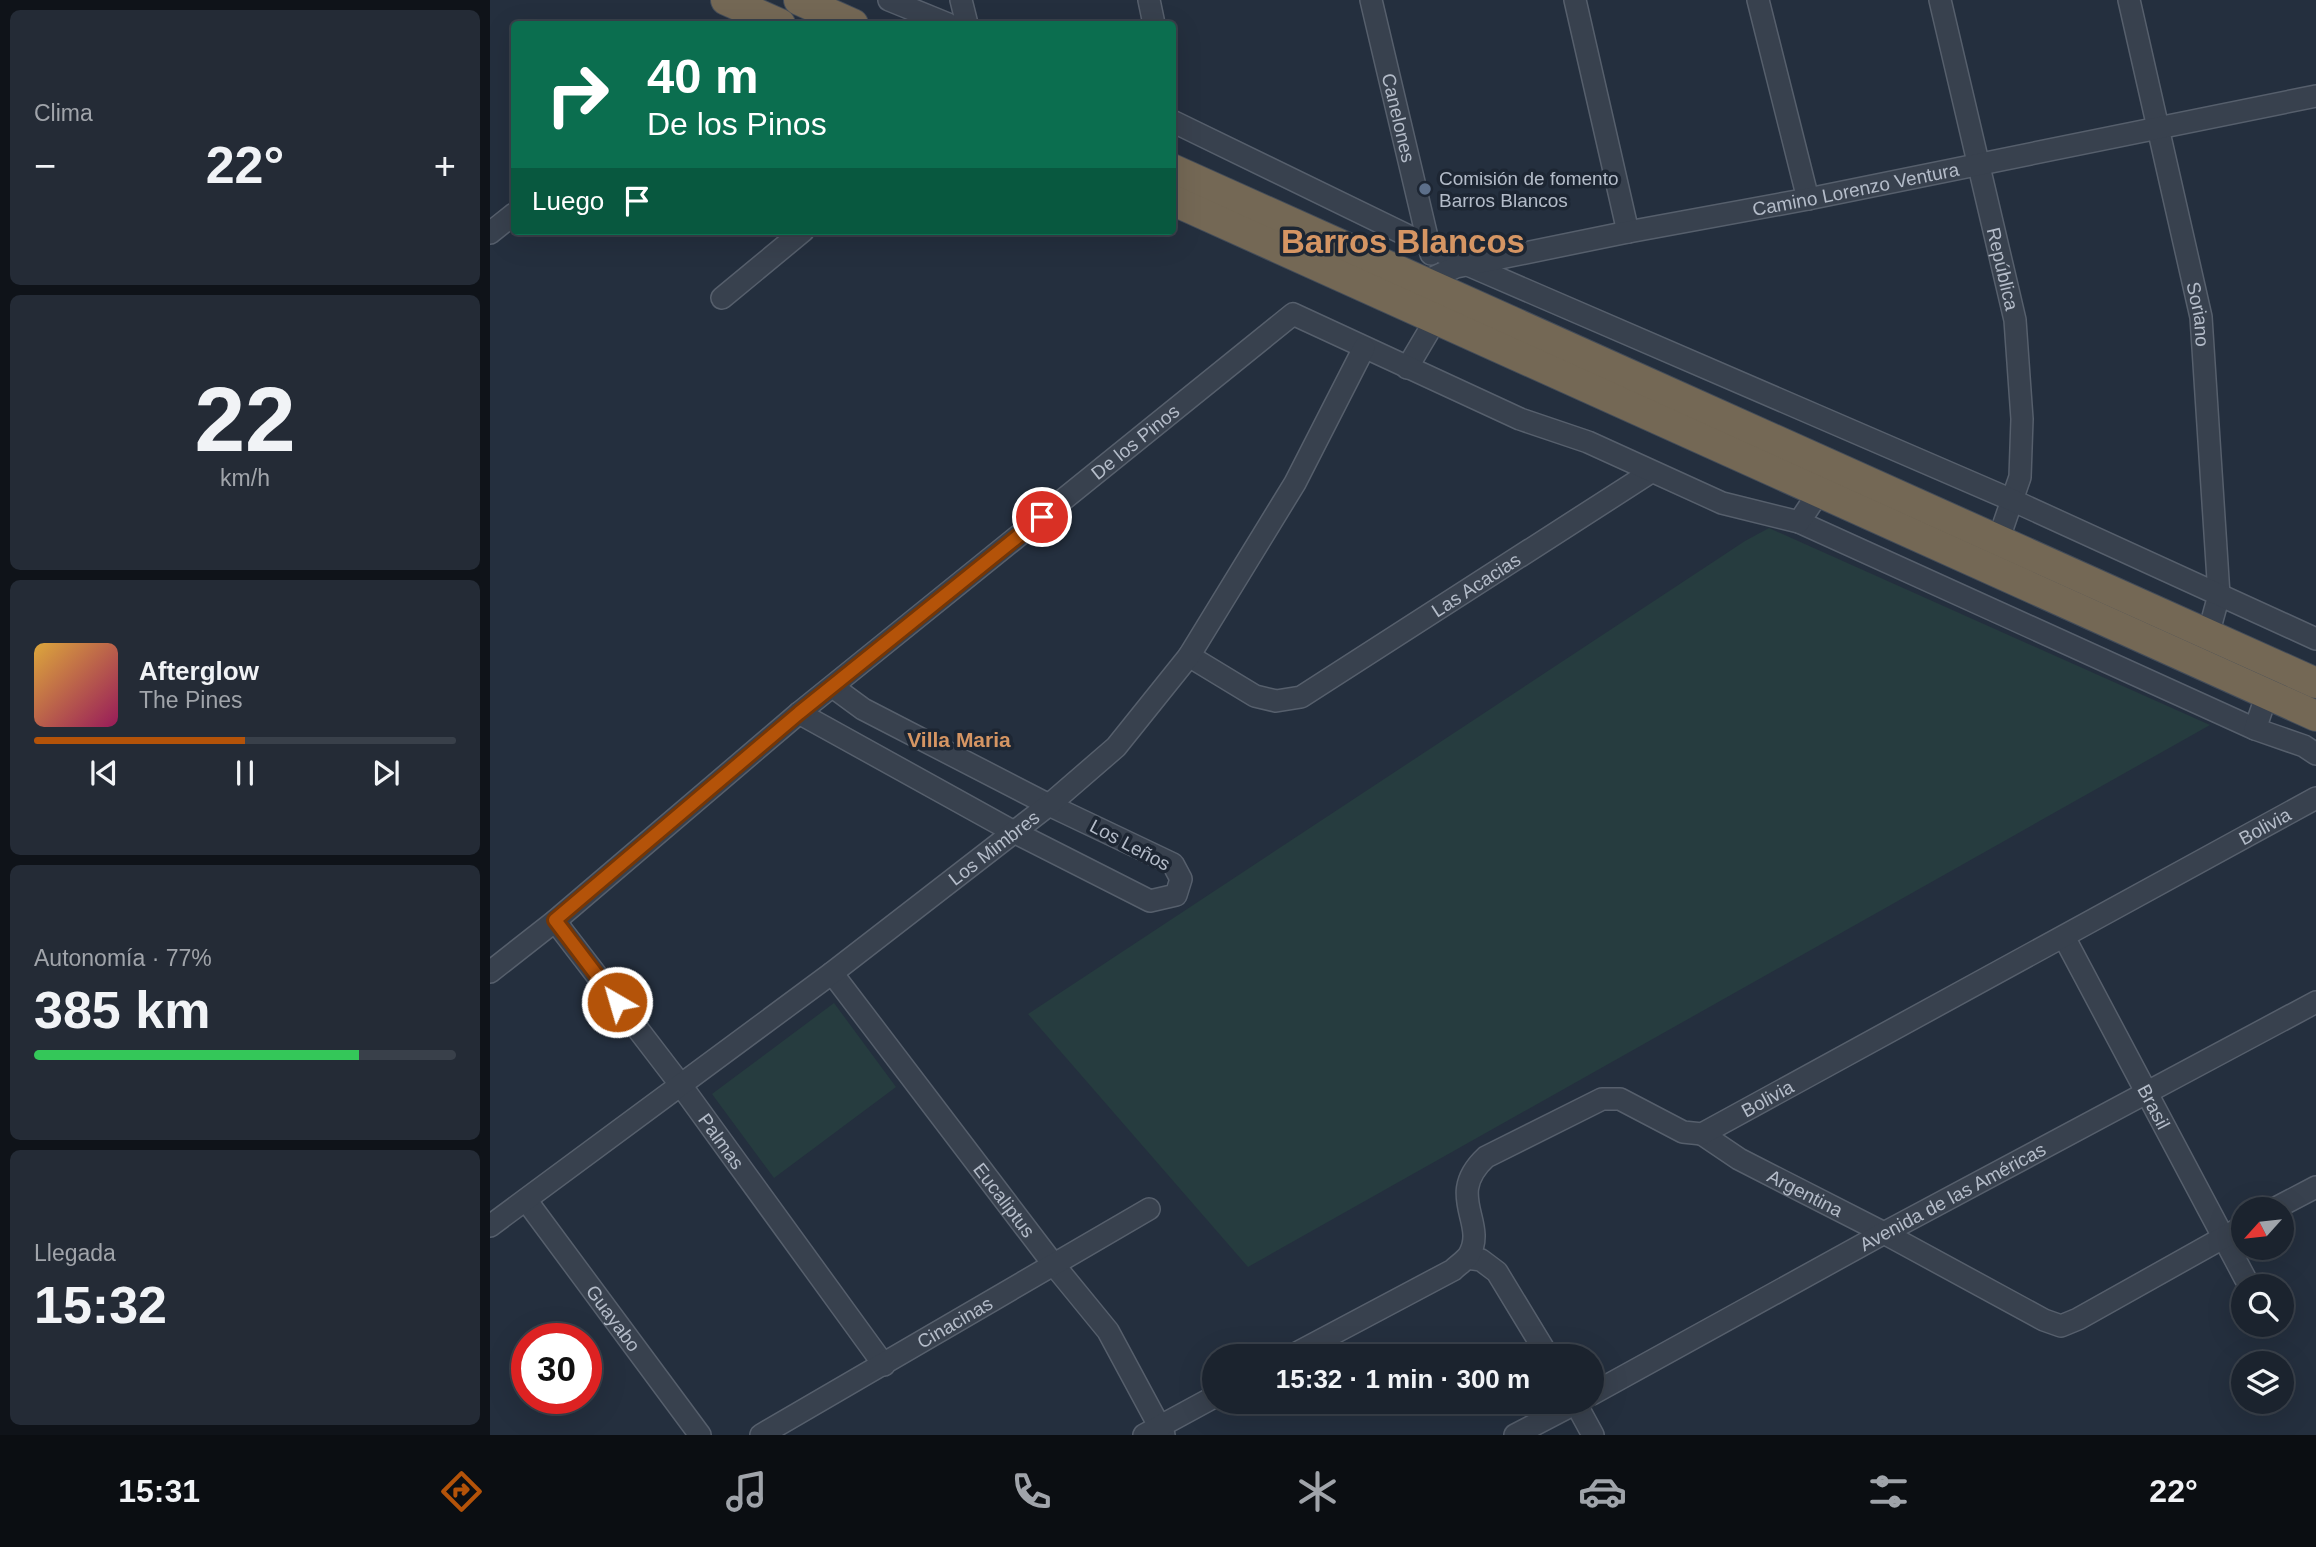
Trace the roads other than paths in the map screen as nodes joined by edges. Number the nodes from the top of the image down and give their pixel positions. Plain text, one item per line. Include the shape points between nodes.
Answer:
1 (726, 0) edge
2 (799, 0) edge
3 (889, 0) edge
4 (961, 0) edge
5 (1149, 0) edge
6 (1371, 0) edge
7 (1574, 0) edge
8 (1758, 0) edge
9 (1940, 0) edge
10 (2129, 0) edge
11 (766, 21) edge
12 (846, 21) edge
13 (941, 21) edge
14 (966, 21) edge
15 (1153, 21) edge
16 (2316, 96) edge
17 (1176, 123) edge
18 (2157, 129) junction
19 (1978, 164) junction
20 (1176, 171) edge
21 (1808, 199) junction
22 (1176, 201) edge
23 (511, 216) edge
24 (1628, 232) junction
25 (490, 233) edge
26 (798, 235) edge
27 (1429, 245) junction
28 (1468, 265) junction
29 (1423, 288) junction
30 (722, 298) dead end
31 (1579, 312) junction
32 (1436, 318) junction
33 (1563, 343) junction
34 (1364, 348) junction
35 (1692, 362) junction
36 (1407, 368) junction
37 (1678, 395) junction
38 (1651, 472) junction
39 (1819, 492) junction
40 (2014, 501) junction
41 (1799, 522) junction
42 (1998, 541) junction
43 (2219, 595) junction
44 (2208, 635) junction
45 (2316, 639) edge
46 (1189, 656) junction
47 (2316, 683) edge
48 (833, 687) junction
49 (2267, 694) junction
50 (799, 713) junction
51 (2316, 716) edge
52 (2255, 729) junction
53 (2316, 754) edge
54 (2316, 798) edge
55 (1049, 805) junction
56 (1014, 832) junction
57 (555, 920) junction
58 (2064, 937) junction
59 (490, 972) edge
60 (832, 973) junction
61 (2316, 1002) edge
62 (680, 1084) junction
63 (2147, 1094) junction
64 (1702, 1134) junction
65 (2316, 1187) edge
66 (2294, 1199) edge
67 (526, 1200) junction
68 (1149, 1209) dead end
69 (490, 1226) edge
70 (2231, 1232) edge
71 (1884, 1233) junction
72 (2222, 1237) junction
73 (1468, 1258) junction
74 (1054, 1265) junction
75 (2242, 1274) edge
76 (1314, 1344) edge
77 (1541, 1344) edge
78 (884, 1365) junction
79 (1604, 1387) edge
80 (1202, 1404) edge
81 (1554, 1414) edge
82 (1585, 1414) edge
83 (1156, 1432) edge
84 (700, 1435) edge
85 (761, 1435) edge
86 (1515, 1435) edge
87 (1593, 1435) edge

1 - 11 highway
2 - 12 highway
3 - 13 street
4 - 14 street
5 - 15 street
6 - 27 street, Canelones
7 - 24 street
8 - 21 street
9 - 19 street, República
10 - 18 street, Soriano
16 - 18 street, Camino Lorenzo Ventura
17 - 27 street
18 - 19 street, Camino Lorenzo Ventura
18 - 43 street, Soriano via 2202,317
19 - 21 street, Camino Lorenzo Ventura
19 - 40 street, República via 2015,320 2022,430
20 - 29 highway
21 - 24 street, Camino Lorenzo Ventura
22 - 29 highway
23 - 25 street
24 - 28 street, Camino Lorenzo Ventura
26 - 30 street
27 - 28 street
27 - 29 street, Canelones
28 - 29 street, Camino Lorenzo Ventura via 1455,267
28 - 31 street
29 - 32 highway
29 - 33 highway
31 - 33 street
31 - 35 street
32 - 36 street
32 - 39 highway
33 - 37 highway
34 - 36 street
34 - 46 street, Los Mimbres via 1295,483
34 - 48 street, De los Pinos via 1293,314
35 - 37 street
35 - 40 street
36 - 38 street
37 - 42 highway
38 - 41 street via 1721,503
38 - 46 street, Las Acacias via 1301,697 1276,701 1255,696
39 - 41 street
39 - 49 highway
40 - 42 street, República
40 - 43 street
41 - 52 street
42 - 44 highway
43 - 44 street, Soriano
43 - 45 street
44 - 47 highway
46 - 55 street, Los Mimbres via 1116,747
48 - 50 street, De los Pinos
48 - 55 street, Los Leños via 863,709
49 - 51 highway
49 - 52 street
50 - 56 street, Los Leños
50 - 57 street, De los Pinos
52 - 53 street
54 - 58 street, Bolivia
55 - 56 street, Los Mimbres
55 - 56 street, Los Leños via 1173,864 1181,879 1177,895 1150,901
56 - 60 street, Los Mimbres
57 - 59 street, De los Pinos
57 - 62 street, Palmas
58 - 63 street, Brasil
58 - 64 street, Bolivia
60 - 62 street, Los Mimbres
60 - 74 street, Eucaliptus
61 - 63 street, Avenida de las Américas
62 - 67 street, Los Mimbres
62 - 78 street, Palmas
63 - 71 street, Avenida de las Américas
63 - 72 street, Brasil
64 - 71 street, Argentina via 1739,1159
64 - 73 street via 1683,1132 1620,1099 1602,1099 1486,1157 1475,1167 1468,1185 1466,1201 1474,1232
65 - 66 street
67 - 69 street, Los Mimbres
67 - 84 street, Guayabo
68 - 74 street, Cinacinas
70 - 72 street
71 - 72 street, Argentina via 2060,1326
71 - 79 street, Avenida de las Américas
72 - 75 street, Brasil
73 - 76 street
73 - 77 street via 1481,1260 1497,1272
74 - 78 street, Cinacinas
74 - 83 street, Eucaliptus via 1108,1331
78 - 85 street, Cinacinas
80 - 83 street
81 - 86 street, Avenida de las Américas
82 - 87 street

